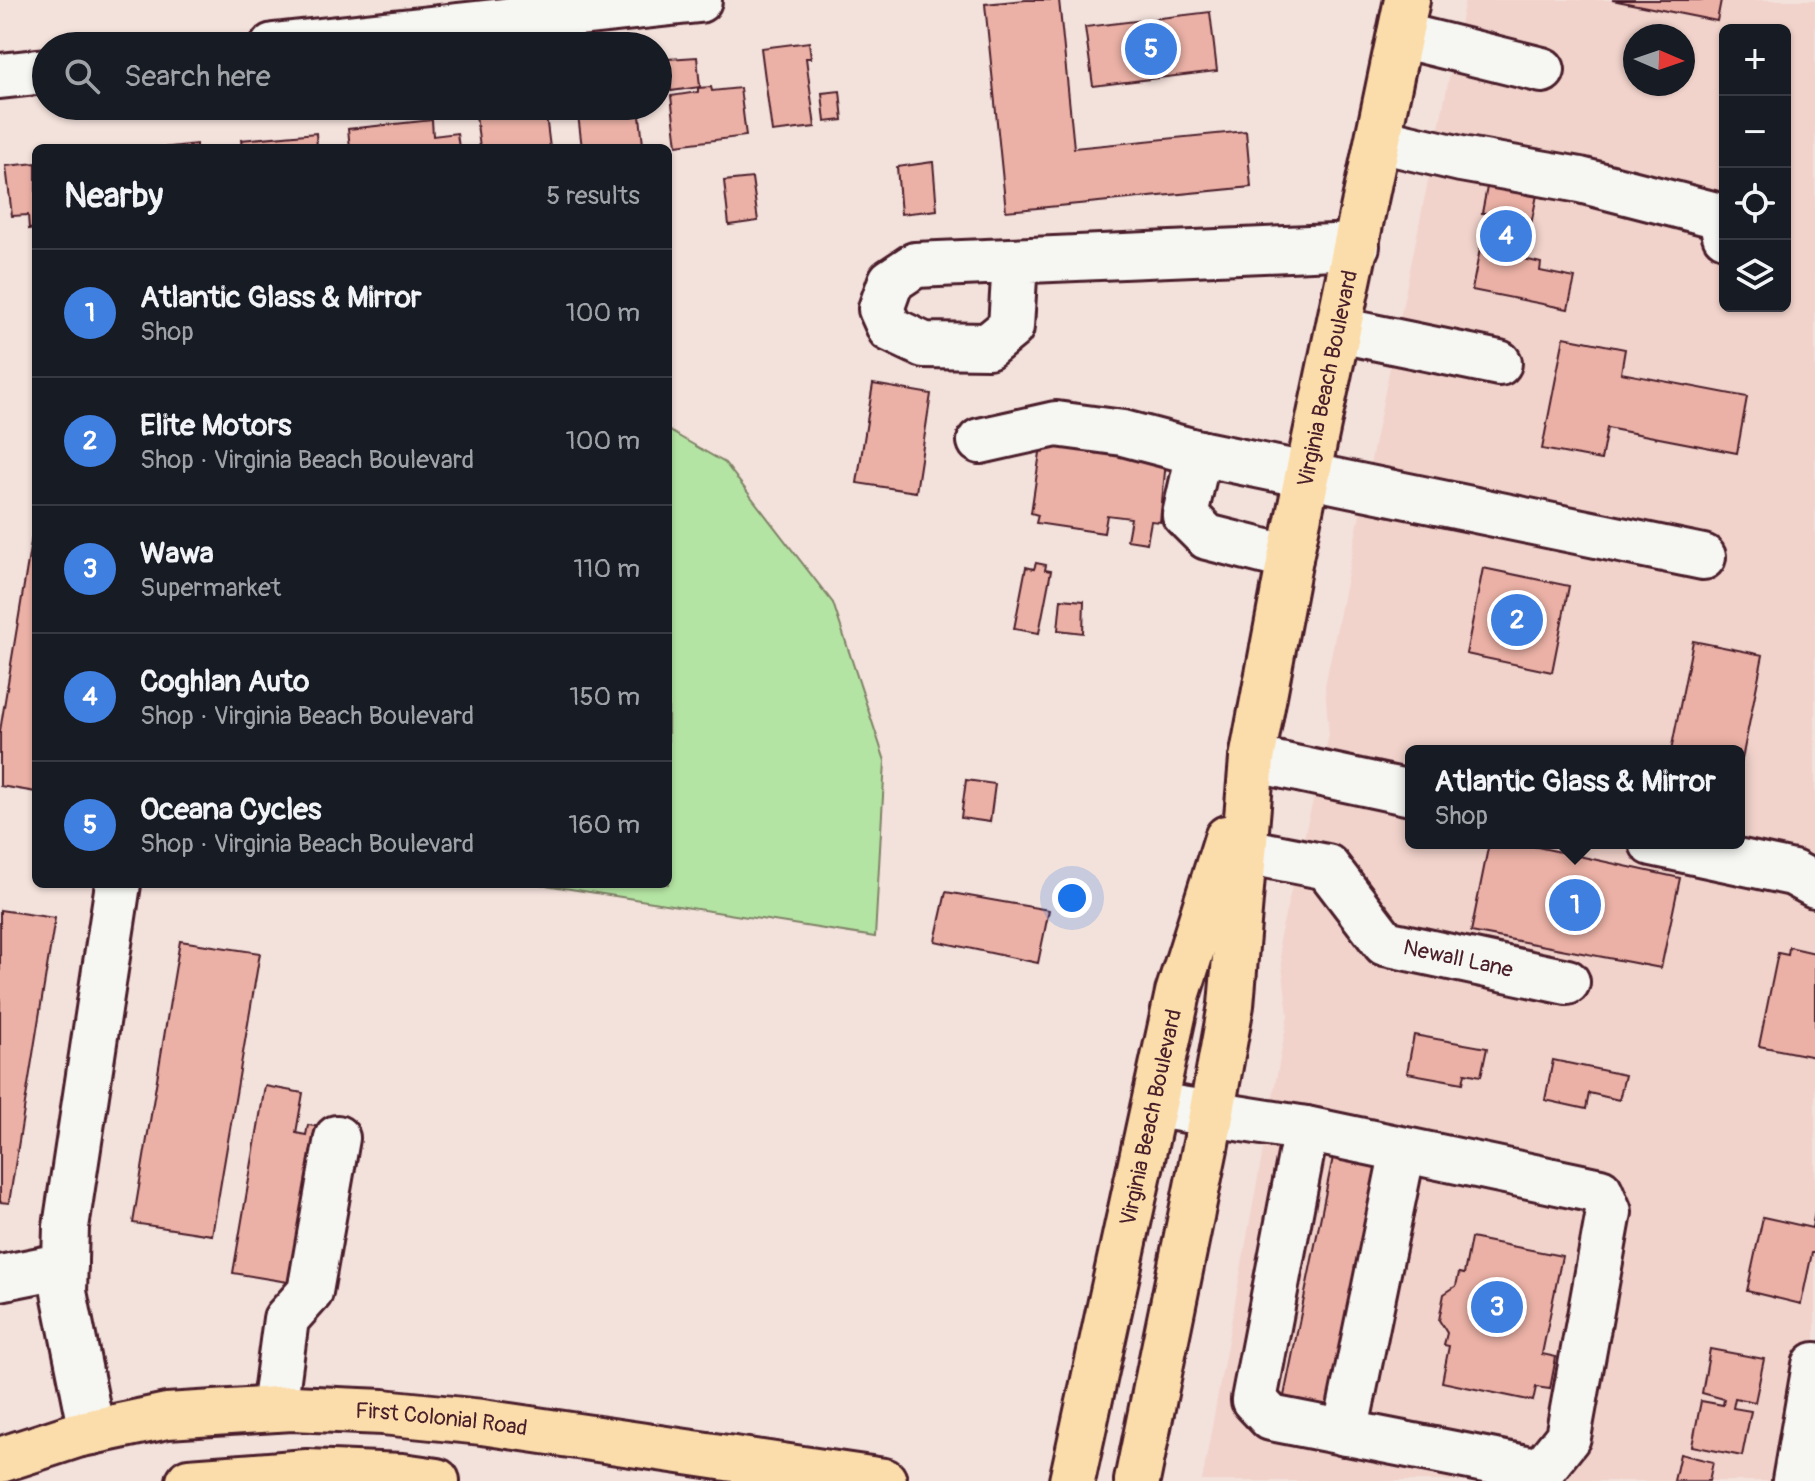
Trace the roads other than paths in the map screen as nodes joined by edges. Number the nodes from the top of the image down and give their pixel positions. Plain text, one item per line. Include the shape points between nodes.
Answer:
1 (699, 0) edge
2 (1404, 18) edge
3 (403, 32) edge
4 (1542, 70) dead end
5 (32, 73) edge
6 (0, 76) edge
7 (1379, 140) junction
8 (1719, 216) edge
9 (1357, 246) junction
10 (1015, 261) dead end
11 (1339, 330) junction
12 (1499, 363) dead end
13 (980, 441) dead end
14 (1199, 453) junction
15 (1308, 476) junction
16 (1703, 557) dead end
17 (1290, 558) junction
18 (1252, 759) junction
19 (1405, 792) edge
20 (1680, 849) edge
21 (1245, 851) junction
22 (1815, 885) edge
23 (117, 888) edge
24 (1567, 982) dead end
25 (1155, 1105) junction
26 (1212, 1114) junction
27 (1306, 1129) junction
28 (337, 1138) dead end
29 (1403, 1150) junction
30 (65, 1265) junction
31 (0, 1278) edge
32 (1815, 1365) edge
33 (274, 1409) junction
34 (92, 1432) junction
35 (1345, 1433) junction
36 (0, 1460) edge
37 (1803, 1460) edge
38 (1540, 1476) edge
39 (189, 1481) edge
40 (437, 1481) edge
41 (884, 1481) edge
42 (1072, 1481) edge
43 (1137, 1481) edge

1 - 3 street
2 - 4 street
2 - 7 main road, Virginia Beach Boulevard
5 - 6 street
7 - 8 street via 1580,180
7 - 9 main road, Virginia Beach Boulevard
9 - 10 street
9 - 11 main road, Virginia Beach Boulevard
11 - 12 street
11 - 15 main road, Virginia Beach Boulevard
13 - 14 street via 1056,424 1123,433
14 - 15 street
14 - 17 street via 1185,515 1207,537
15 - 16 street
15 - 17 main road, Virginia Beach Boulevard
17 - 18 main road, Virginia Beach Boulevard
18 - 19 street
18 - 21 main road, Virginia Beach Boulevard
18 - 25 main road, Virginia Beach Boulevard via 1178,993
20 - 22 street via 1793,873
21 - 24 street, Newall Lane via 1327,867 1385,943
21 - 26 main road, Virginia Beach Boulevard via 1231,1005
23 - 30 street via 66,1227
25 - 26 street
25 - 42 main road, Virginia Beach Boulevard
26 - 27 street
26 - 43 main road, Virginia Beach Boulevard
27 - 29 street
27 - 35 street via 1254,1400 1271,1418
28 - 33 street via 310,1292 286,1319
29 - 35 street
29 - 38 street via 1600,1191 1609,1212 1568,1437
30 - 31 street
30 - 34 street via 64,1292
32 - 37 street
33 - 34 main road, First Colonial Road via 167,1416
33 - 41 main road, First Colonial Road via 482,1422
34 - 36 main road, First Colonial Road
35 - 38 street
39 - 40 main road via 307,1472

